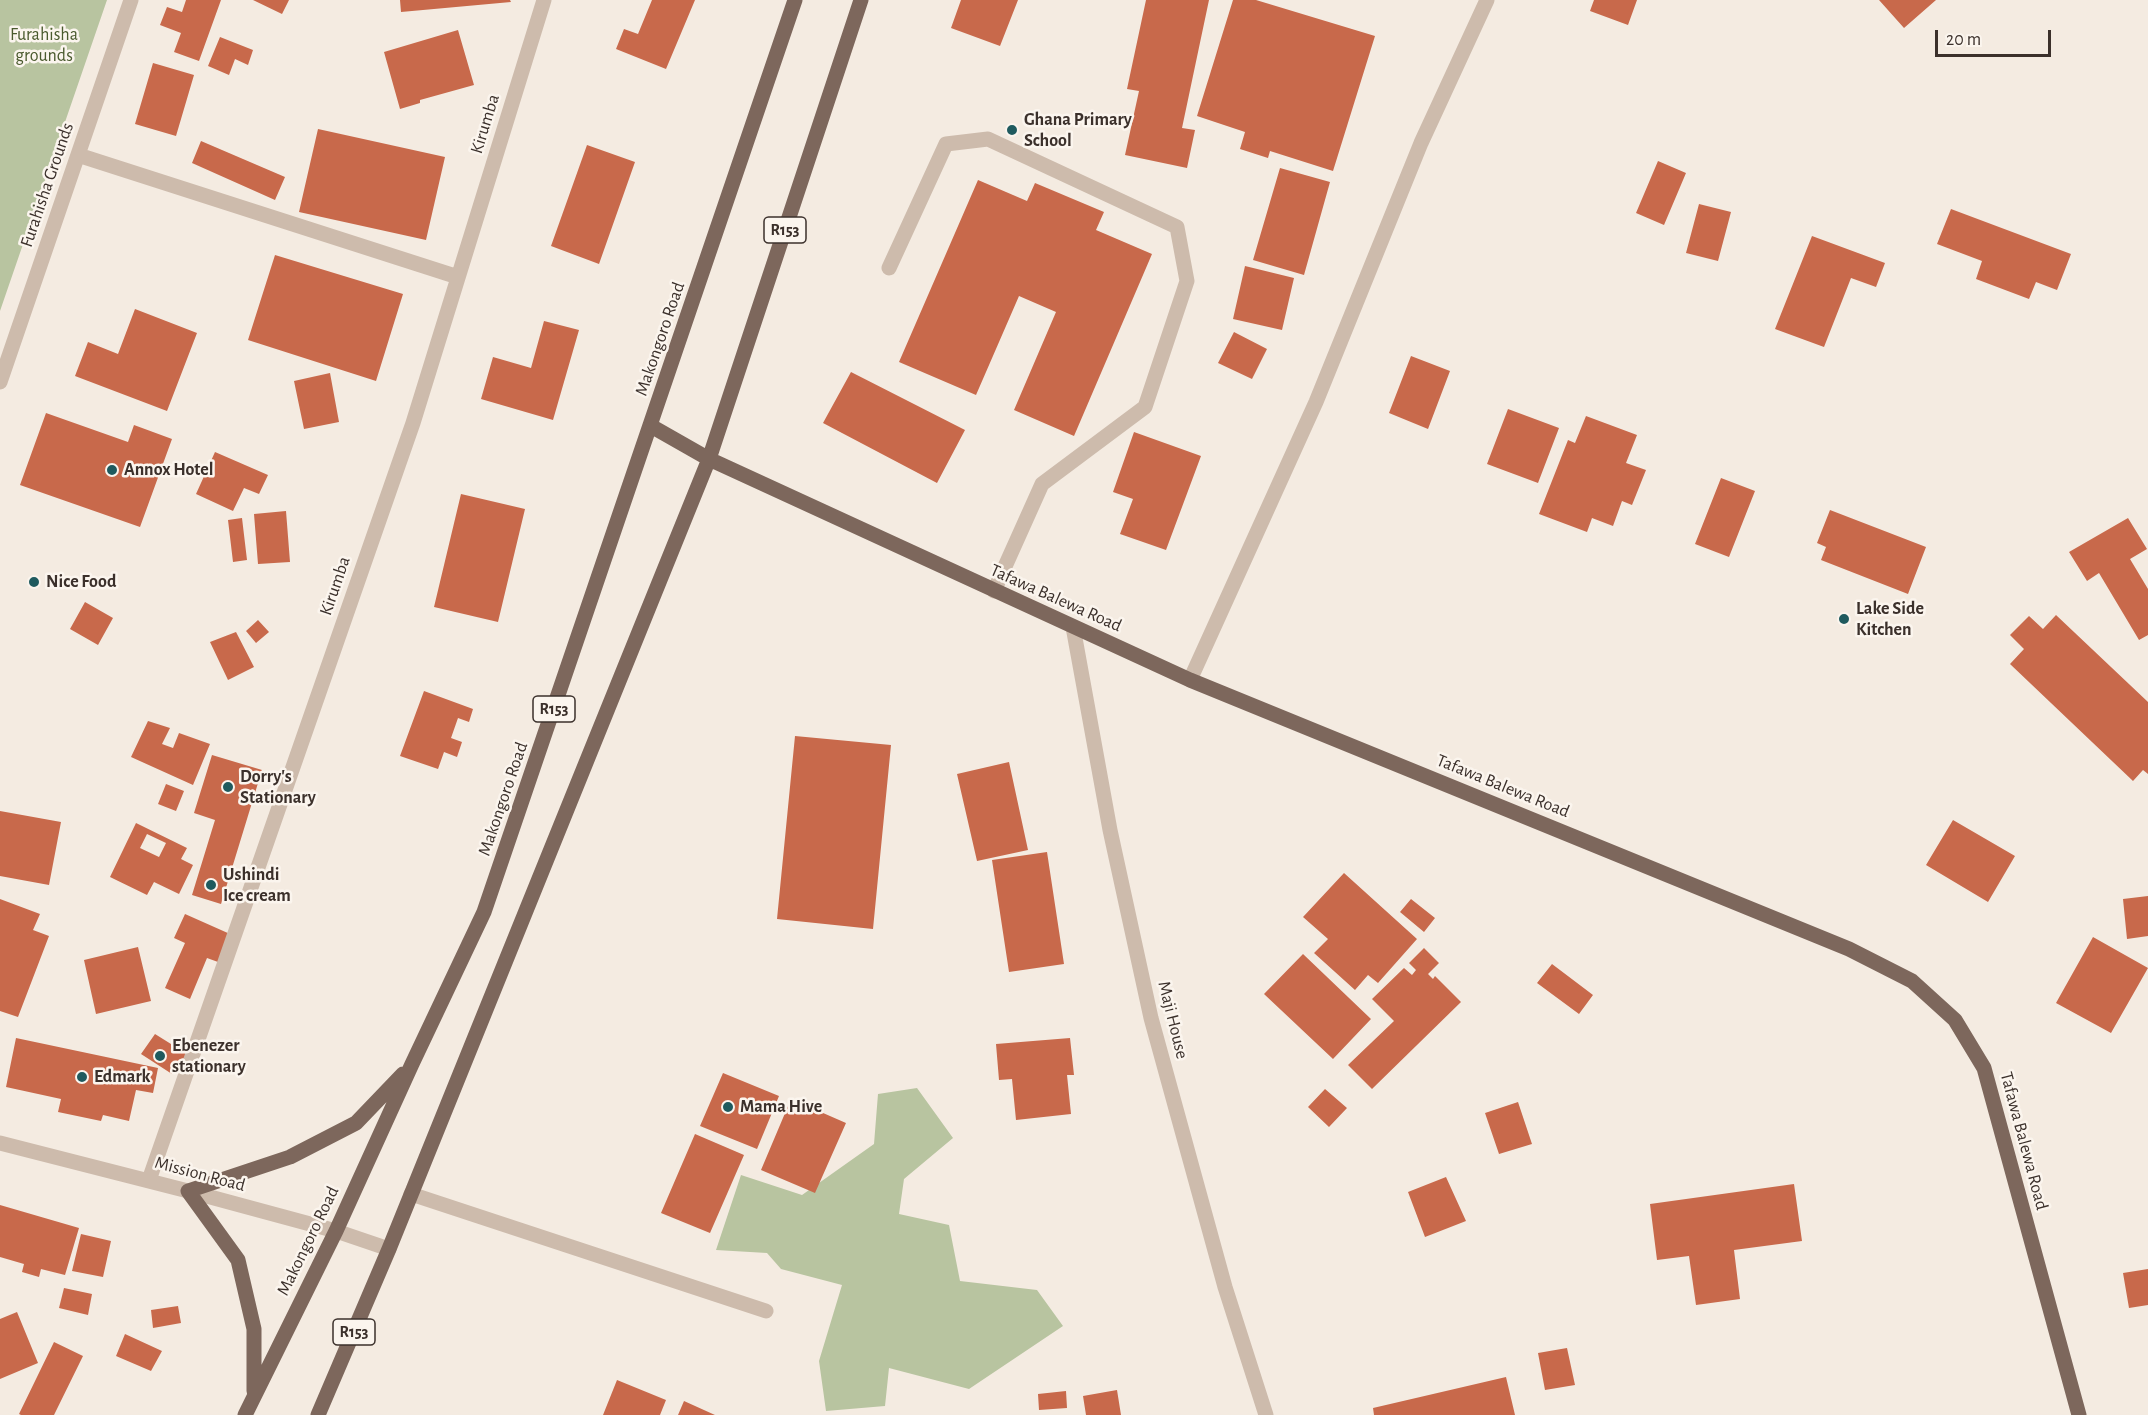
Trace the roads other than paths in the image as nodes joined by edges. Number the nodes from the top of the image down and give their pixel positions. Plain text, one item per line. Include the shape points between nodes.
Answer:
1 (131, 0) edge
2 (544, 0) edge
3 (795, 0) edge
4 (861, 0) edge
5 (1488, 0) edge
6 (78, 155) junction
7 (890, 268) dead end
8 (458, 277) junction
9 (0, 382) edge
10 (651, 426) junction
11 (709, 459) junction
12 (994, 591) junction
13 (1073, 627) junction
14 (1190, 680) junction
15 (412, 1064) junction
16 (0, 1143) edge
17 (150, 1180) junction
18 (188, 1191) junction
19 (411, 1194) junction
20 (336, 1231) junction
21 (389, 1249) junction
22 (766, 1311) dead end
23 (254, 1394) junction
24 (245, 1415) edge
25 (318, 1415) edge
26 (1266, 1415) edge
27 (2079, 1415) edge

1 - 6 street, Furahisha Grounds
2 - 8 street, Kirumba
3 - 10 main road, Makongoro Road / R153
4 - 11 main road, R153
5 - 14 street via 1421,143 1316,402
6 - 8 street
6 - 9 street, Furahisha Grounds
7 - 12 street via 946,144 988,139 1177,227 1187,281 1145,407 1042,484
8 - 17 street, Kirumba via 409,434
10 - 11 main road, Tafawa Balewa Road
10 - 15 main road, Makongoro Road / R153 via 484,912
11 - 12 main road, Tafawa Balewa Road
11 - 19 main road, R153
12 - 13 main road, Tafawa Balewa Road
13 - 14 main road, Tafawa Balewa Road
13 - 26 street, Maji House via 1110,830 1151,1017 1225,1287
14 - 27 main road, Tafawa Balewa Road via 1849,949 1912,981 1955,1020 1984,1068
15 - 18 main road via 356,1124 290,1157
15 - 20 main road, Makongoro Road / R153
16 - 17 street, Mission Road
17 - 18 street, Mission Road
18 - 20 street, Mission Road
18 - 23 main road via 238,1260 254,1329
19 - 21 main road, R153
19 - 22 street
20 - 21 street, Mission Road
20 - 23 main road, Makongoro Road / R153
21 - 25 main road, R153
23 - 24 main road, Makongoro Road / R153

